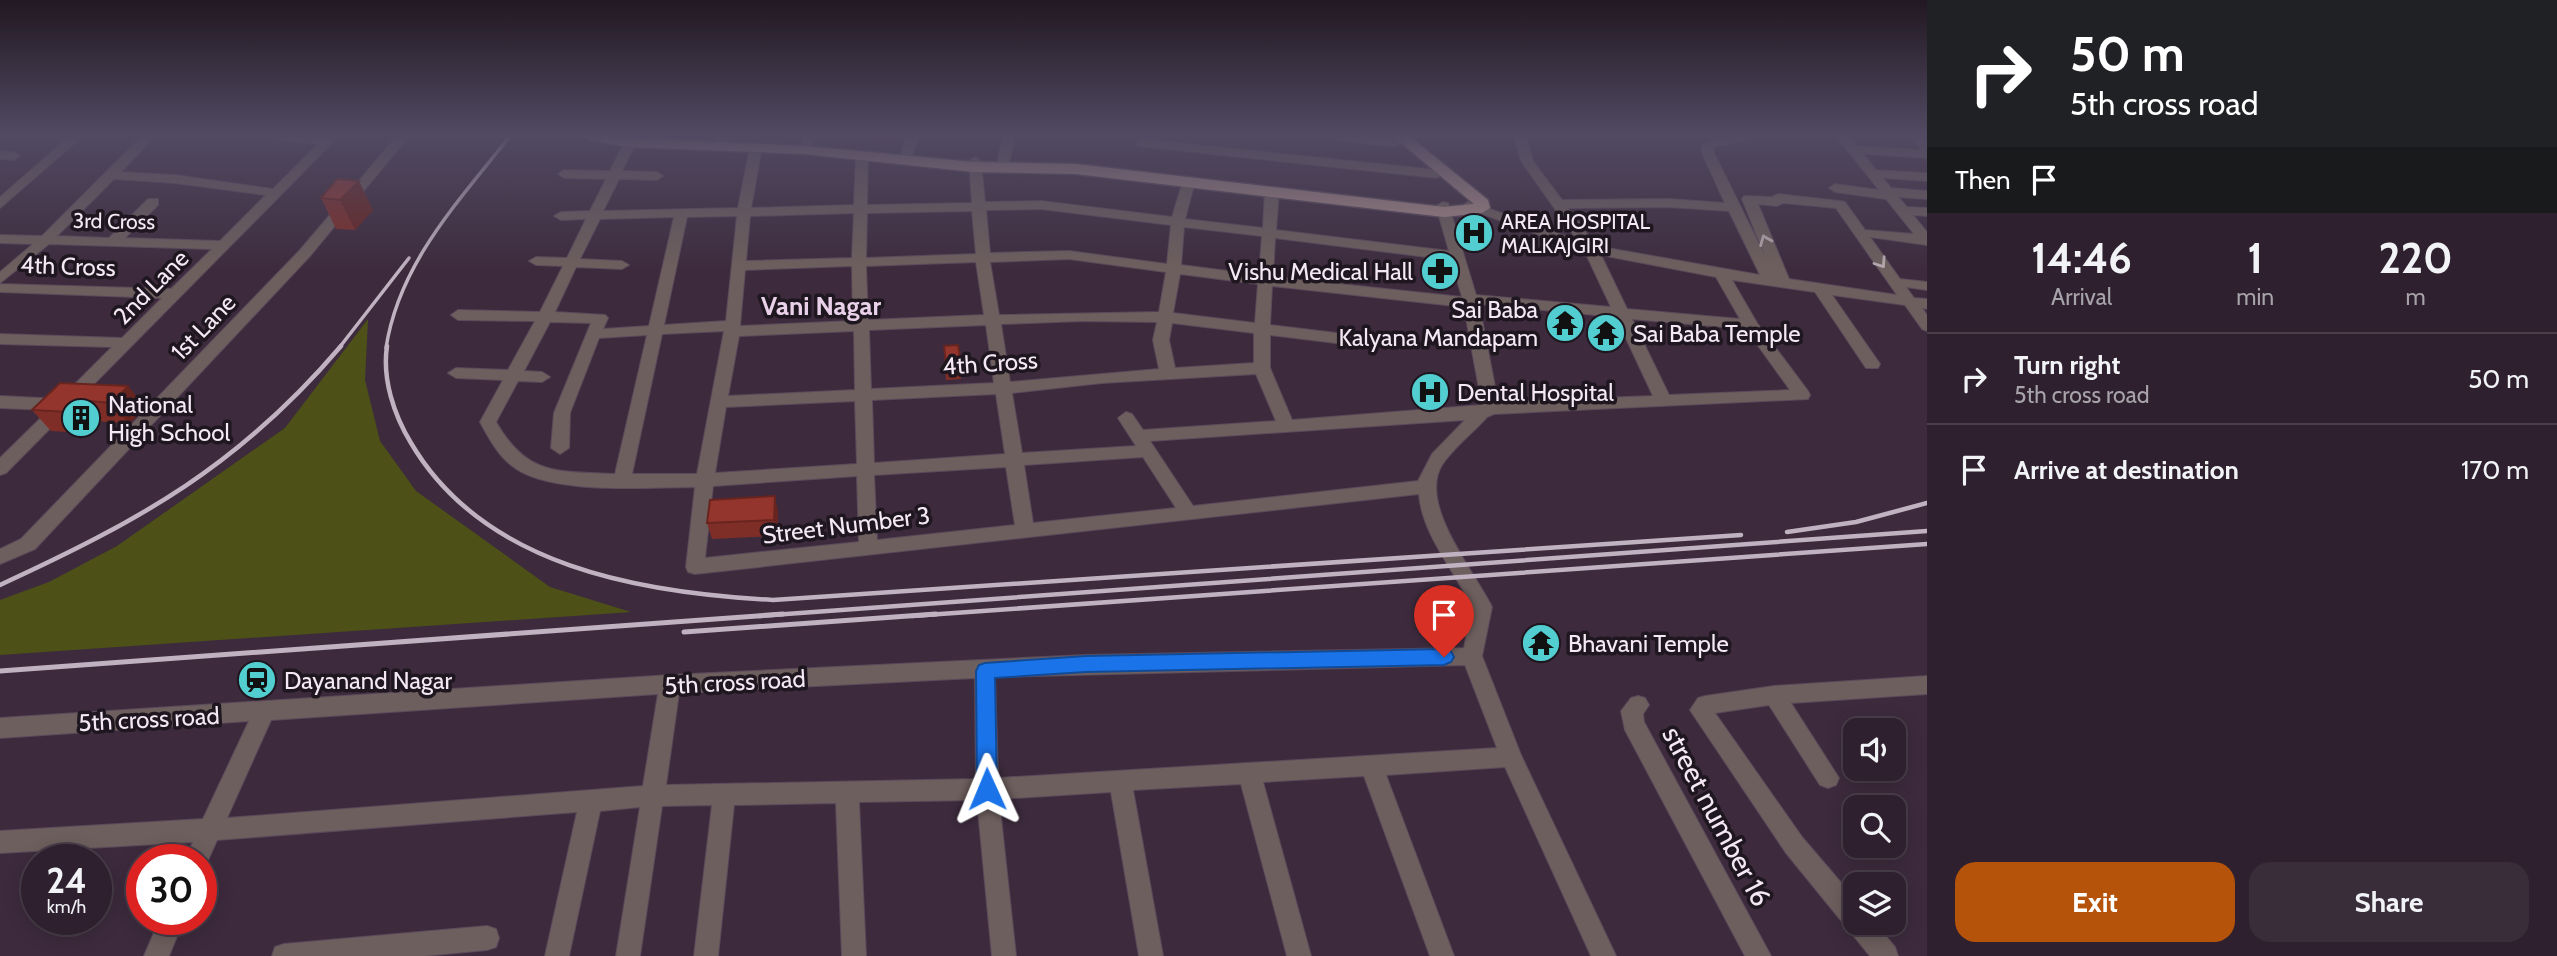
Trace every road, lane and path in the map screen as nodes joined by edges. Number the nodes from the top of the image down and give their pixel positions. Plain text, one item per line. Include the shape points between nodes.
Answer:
1 (22, 181) edge
2 (104, 181) edge
3 (187, 181) edge
4 (289, 181) edge
5 (365, 181) edge
6 (609, 181) edge
7 (750, 181) edge
8 (861, 181) edge
9 (976, 181) edge
10 (1185, 181) edge
11 (1189, 181) junction
12 (1210, 181) edge
13 (1446, 181) edge
14 (1456, 181) edge
15 (1541, 181) edge
16 (1721, 181) edge
17 (1879, 181) edge
18 (1227, 183) junction
19 (1835, 188) dead end
20 (1272, 191) junction
21 (6, 193) edge
22 (277, 193) junction
23 (1890, 194) junction
24 (1927, 195) edge
25 (153, 202) dead end
26 (0, 204) edge
27 (1558, 204) junction
28 (977, 206) junction
29 (1733, 207) junction
30 (1473, 208) junction
31 (860, 209) junction
32 (1443, 209) junction
33 (1903, 211) junction
34 (744, 212) junction
35 (1927, 212) edge
36 (681, 214) junction
37 (594, 215) junction
38 (561, 216) dead end
39 (1178, 221) junction
40 (1870, 233) dead end
41 (1271, 234) junction
42 (0, 239) edge
43 (1926, 240) edge
44 (45, 241) junction
45 (113, 243) junction
46 (226, 245) junction
47 (1591, 249) junction
48 (1456, 256) junction
49 (983, 259) junction
50 (859, 260) junction
51 (536, 261) dead end
52 (571, 262) junction
53 (622, 265) dead end
54 (738, 266) junction
55 (1174, 268) junction
56 (1721, 274) junction
57 (0, 279) edge
58 (1775, 280) junction
59 (1268, 281) junction
60 (1904, 282) dead end
61 (1927, 286) edge
62 (1819, 287) junction
63 (0, 288) edge
64 (176, 294) junction
65 (1470, 301) junction
66 (1907, 301) junction
67 (1927, 304) edge
68 (1625, 314) junction
69 (458, 315) dead end
70 (1164, 317) junction
71 (544, 319) junction
72 (992, 320) junction
73 (1751, 324) junction
74 (861, 326) junction
75 (1927, 326) edge
76 (732, 328) junction
77 (658, 329) junction
78 (1262, 329) junction
79 (594, 334) junction
80 (0, 339) edge
81 (1360, 341) dead end
82 (128, 343) junction
83 (1872, 364) dead end
84 (1262, 368) junction
85 (456, 373) dead end
86 (1168, 373) junction
87 (513, 376) junction
88 (542, 377) dead end
89 (1004, 388) junction
90 (865, 396) junction
91 (1663, 400) junction
92 (721, 401) junction
93 (0, 402) edge
94 (65, 405) junction
95 (1486, 411) junction
96 (1126, 418) dead end
97 (1287, 427) junction
98 (1144, 443) junction
99 (560, 448) dead end
100 (1015, 460) junction
101 (0, 469) edge
102 (864, 469) junction
103 (705, 480) junction
104 (622, 481) junction
105 (1426, 487) junction
106 (1188, 512) junction
107 (1025, 530) junction
108 (868, 547) junction
109 (0, 557) edge
110 (1472, 656) junction
111 (985, 671) junction
112 (670, 684) junction
113 (1927, 685) edge
114 (1774, 695) junction
115 (1638, 705) dead end
116 (264, 712) junction
117 (0, 728) edge
118 (1511, 757) junction
119 (1371, 764) junction
120 (1250, 774) junction
121 (1828, 778) dead end
122 (1120, 779) junction
123 (987, 789) junction
124 (847, 792) junction
125 (724, 795) junction
126 (652, 796) junction
127 (591, 800) junction
128 (209, 830) junction
129 (0, 842) edge
130 (203, 844) edge
131 (1843, 903) edge
132 (165, 935) edge
133 (1869, 935) edge
134 (487, 938) dead end
135 (156, 956) edge
136 (284, 956) edge
137 (557, 956) edge
138 (628, 956) edge
139 (706, 956) edge
140 (854, 956) edge
141 (1004, 956) edge
142 (1151, 956) edge
143 (1299, 956) edge
144 (1442, 956) edge
145 (1604, 956) edge
146 (1759, 956) edge
147 (1886, 956) edge

1 - 21 street
2 - 44 street
3 - 22 street
4 - 22 street, 2nd Lane
5 - 109 street, 1st Lane via 304,253 28,544
6 - 37 street
7 - 34 street, Street Number 3
8 - 31 street
9 - 28 street
10 - 11 main road
11 - 18 main road
11 - 39 street
12 - 18 main road
13 - 30 main road via 1470,199
14 - 30 main road via 1482,203
15 - 27 street
16 - 29 street
17 - 23 street
18 - 20 main road
18 - 32 main road
19 - 23 street
20 - 32 main road
20 - 41 street
21 - 26 street
22 - 46 street, 2nd Lane
23 - 24 street
23 - 33 street
25 - 45 street
27 - 29 street
27 - 47 street
28 - 31 street
28 - 39 street via 1041,205
28 - 49 street
29 - 58 street
30 - 32 main road
30 - 47 street
31 - 34 street
31 - 50 street
32 - 48 street
33 - 35 street
33 - 43 street
34 - 36 street
34 - 54 street, Street Number 3
36 - 37 street
36 - 77 street
37 - 38 street
37 - 52 street
39 - 41 street
39 - 55 street
40 - 43 street
41 - 48 street
41 - 59 street
42 - 44 street, 3rd Cross
44 - 45 street, 3rd Cross
44 - 57 street
45 - 46 street, 3rd Cross
46 - 64 street, 2nd Lane
47 - 56 street
47 - 68 street
48 - 65 street
49 - 50 street
49 - 55 street via 1069,254
49 - 72 street
50 - 54 street
50 - 74 street
51 - 52 street
52 - 53 street
52 - 71 street
54 - 76 street, Street Number 3
55 - 59 street
55 - 70 street
56 - 58 street
56 - 73 street
58 - 62 street
58 -> 66 street via 1749,199 1842,206
59 - 65 street
59 - 78 street
60 - 61 street
62 - 66 street
62 - 83 street
63 - 64 street, 4th Cross
64 - 82 street, 2nd Lane
65 - 68 street
65 - 95 street
66 - 67 street
66 - 75 street
68 - 73 street
68 - 91 street
69 - 71 street
70 - 72 street
70 - 78 street
70 - 86 street via 1161,340
71 - 79 street via 600,318
71 - 87 street
72 - 74 street
72 - 89 street
73 - 91 street via 1802,395
74 - 76 street
74 - 90 street
76 - 77 street
76 - 92 street, Street Number 3
77 - 79 street
77 - 104 street
78 - 81 street
78 - 84 street
79 - 99 street via 562,413
80 - 82 street
82 - 94 street, 2nd Lane
84 - 86 street, 4th Cross
84 - 97 street
85 - 87 street
86 - 89 street, 4th Cross
87 - 88 street
87 - 104 street via 488,422 518,462 546,477
89 - 90 street, 4th Cross
89 - 100 street
90 - 92 street, 4th Cross
90 - 102 street
91 - 95 street
92 - 103 street, Street Number 3
93 - 94 street
94 - 101 street, 2nd Lane
95 - 97 street
95 - 105 street via 1432,466
96 - 98 street
97 - 98 street
98 - 100 street
98 - 106 street
100 - 102 street
100 - 107 street
102 - 103 street
102 - 108 street
103 - 104 street
103 - 108 street, Street Number 3 via 695,567
105 - 106 street, Street Number 3
105 - 110 street via 1439,531 1482,607
106 - 107 street, Street Number 3
107 - 108 street, Street Number 3
110 - 111 street, 5th cross road via 1086,664
110 - 118 street
111 - 112 street, 5th cross road
111 - 123 street
112 - 116 street, 5th cross road
112 - 126 street
113 - 114 street, street number 16
114 - 121 street
114 - 131 street, street number 16 via 1705,705 1700,710 1794,845
115 - 146 street, street number 16 via 1632,711 1633,723
116 - 117 street, 5th cross road
116 - 128 street
118 - 119 street
118 - 145 street
119 - 120 street
119 - 144 street
120 - 122 street
120 - 143 street
122 - 123 street
122 - 142 street
123 - 124 street
123 - 141 street
124 - 125 street
124 - 140 street
125 - 126 street
125 - 139 street
126 - 127 street
126 - 138 street
127 - 128 street
127 - 137 street
128 - 129 street
128 - 130 street
132 - 135 street
133 - 147 street
134 - 136 street

